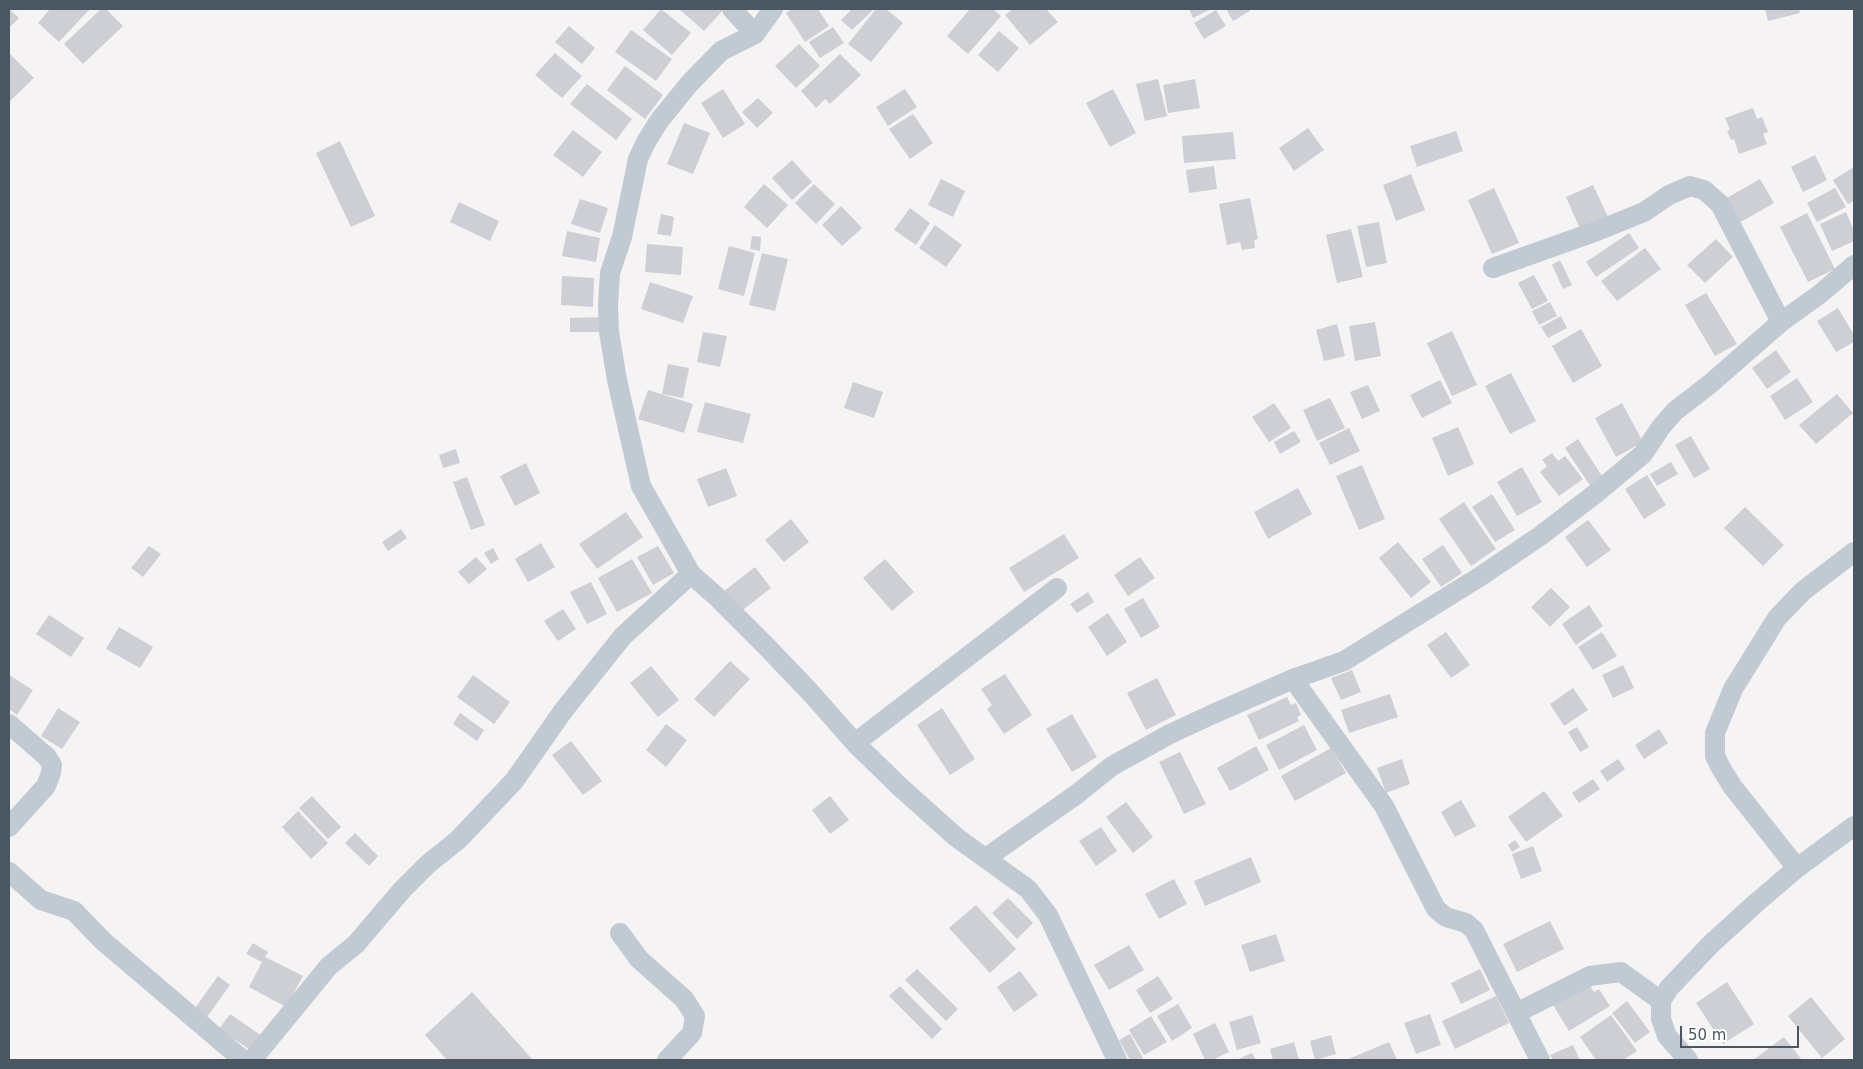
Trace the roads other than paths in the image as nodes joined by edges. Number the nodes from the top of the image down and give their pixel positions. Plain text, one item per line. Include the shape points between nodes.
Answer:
1 (732, 9) edge
2 (772, 9) edge
3 (755, 34) junction
4 (1854, 264) edge
5 (1493, 268) dead end
6 (1781, 322) junction
7 (1854, 552) edge
8 (691, 574) junction
9 (1057, 588) dead end
10 (1293, 678) junction
11 (9, 724) edge
12 (854, 743) junction
13 (1854, 826) edge
14 (9, 827) edge
15 (986, 858) junction
16 (1797, 868) junction
17 (9, 872) edge
18 (620, 933) dead end
19 (1661, 1001) junction
20 (1516, 1013) junction
21 (243, 1060) edge
22 (252, 1060) edge
23 (667, 1060) edge
24 (1118, 1060) edge
25 (1540, 1060) edge
26 (1688, 1060) edge

1 - 3 street
2 - 3 street
3 - 8 street via 721,51 671,106 646,142 638,159 622,237 610,273 608,332 641,486
4 - 6 street
5 - 6 street via 1644,212 1690,186 1704,190 1720,204
6 - 10 street via 1675,411 1643,454 1540,536 1344,661
7 - 16 street via 1803,591 1777,618 1733,689 1715,733 1714,756 1721,768
8 - 12 street via 766,646
8 - 22 street via 623,636 563,711 514,781 458,840 402,890 356,944 329,966
9 - 12 street
10 - 15 street via 1170,734 1112,766
10 - 20 street via 1384,806 1436,909 1474,930
11 - 14 street via 52,765 46,786
12 - 15 street via 956,837
13 - 16 street
15 - 24 street via 1028,889 1048,915
16 - 19 street via 1711,944 1669,988
17 - 21 street via 41,900 74,911 103,941
18 - 23 street via 639,959 684,999 694,1016 692,1033
19 - 20 street via 1621,972 1590,976
19 - 26 street via 1661,1019 1667,1036
20 - 25 street

